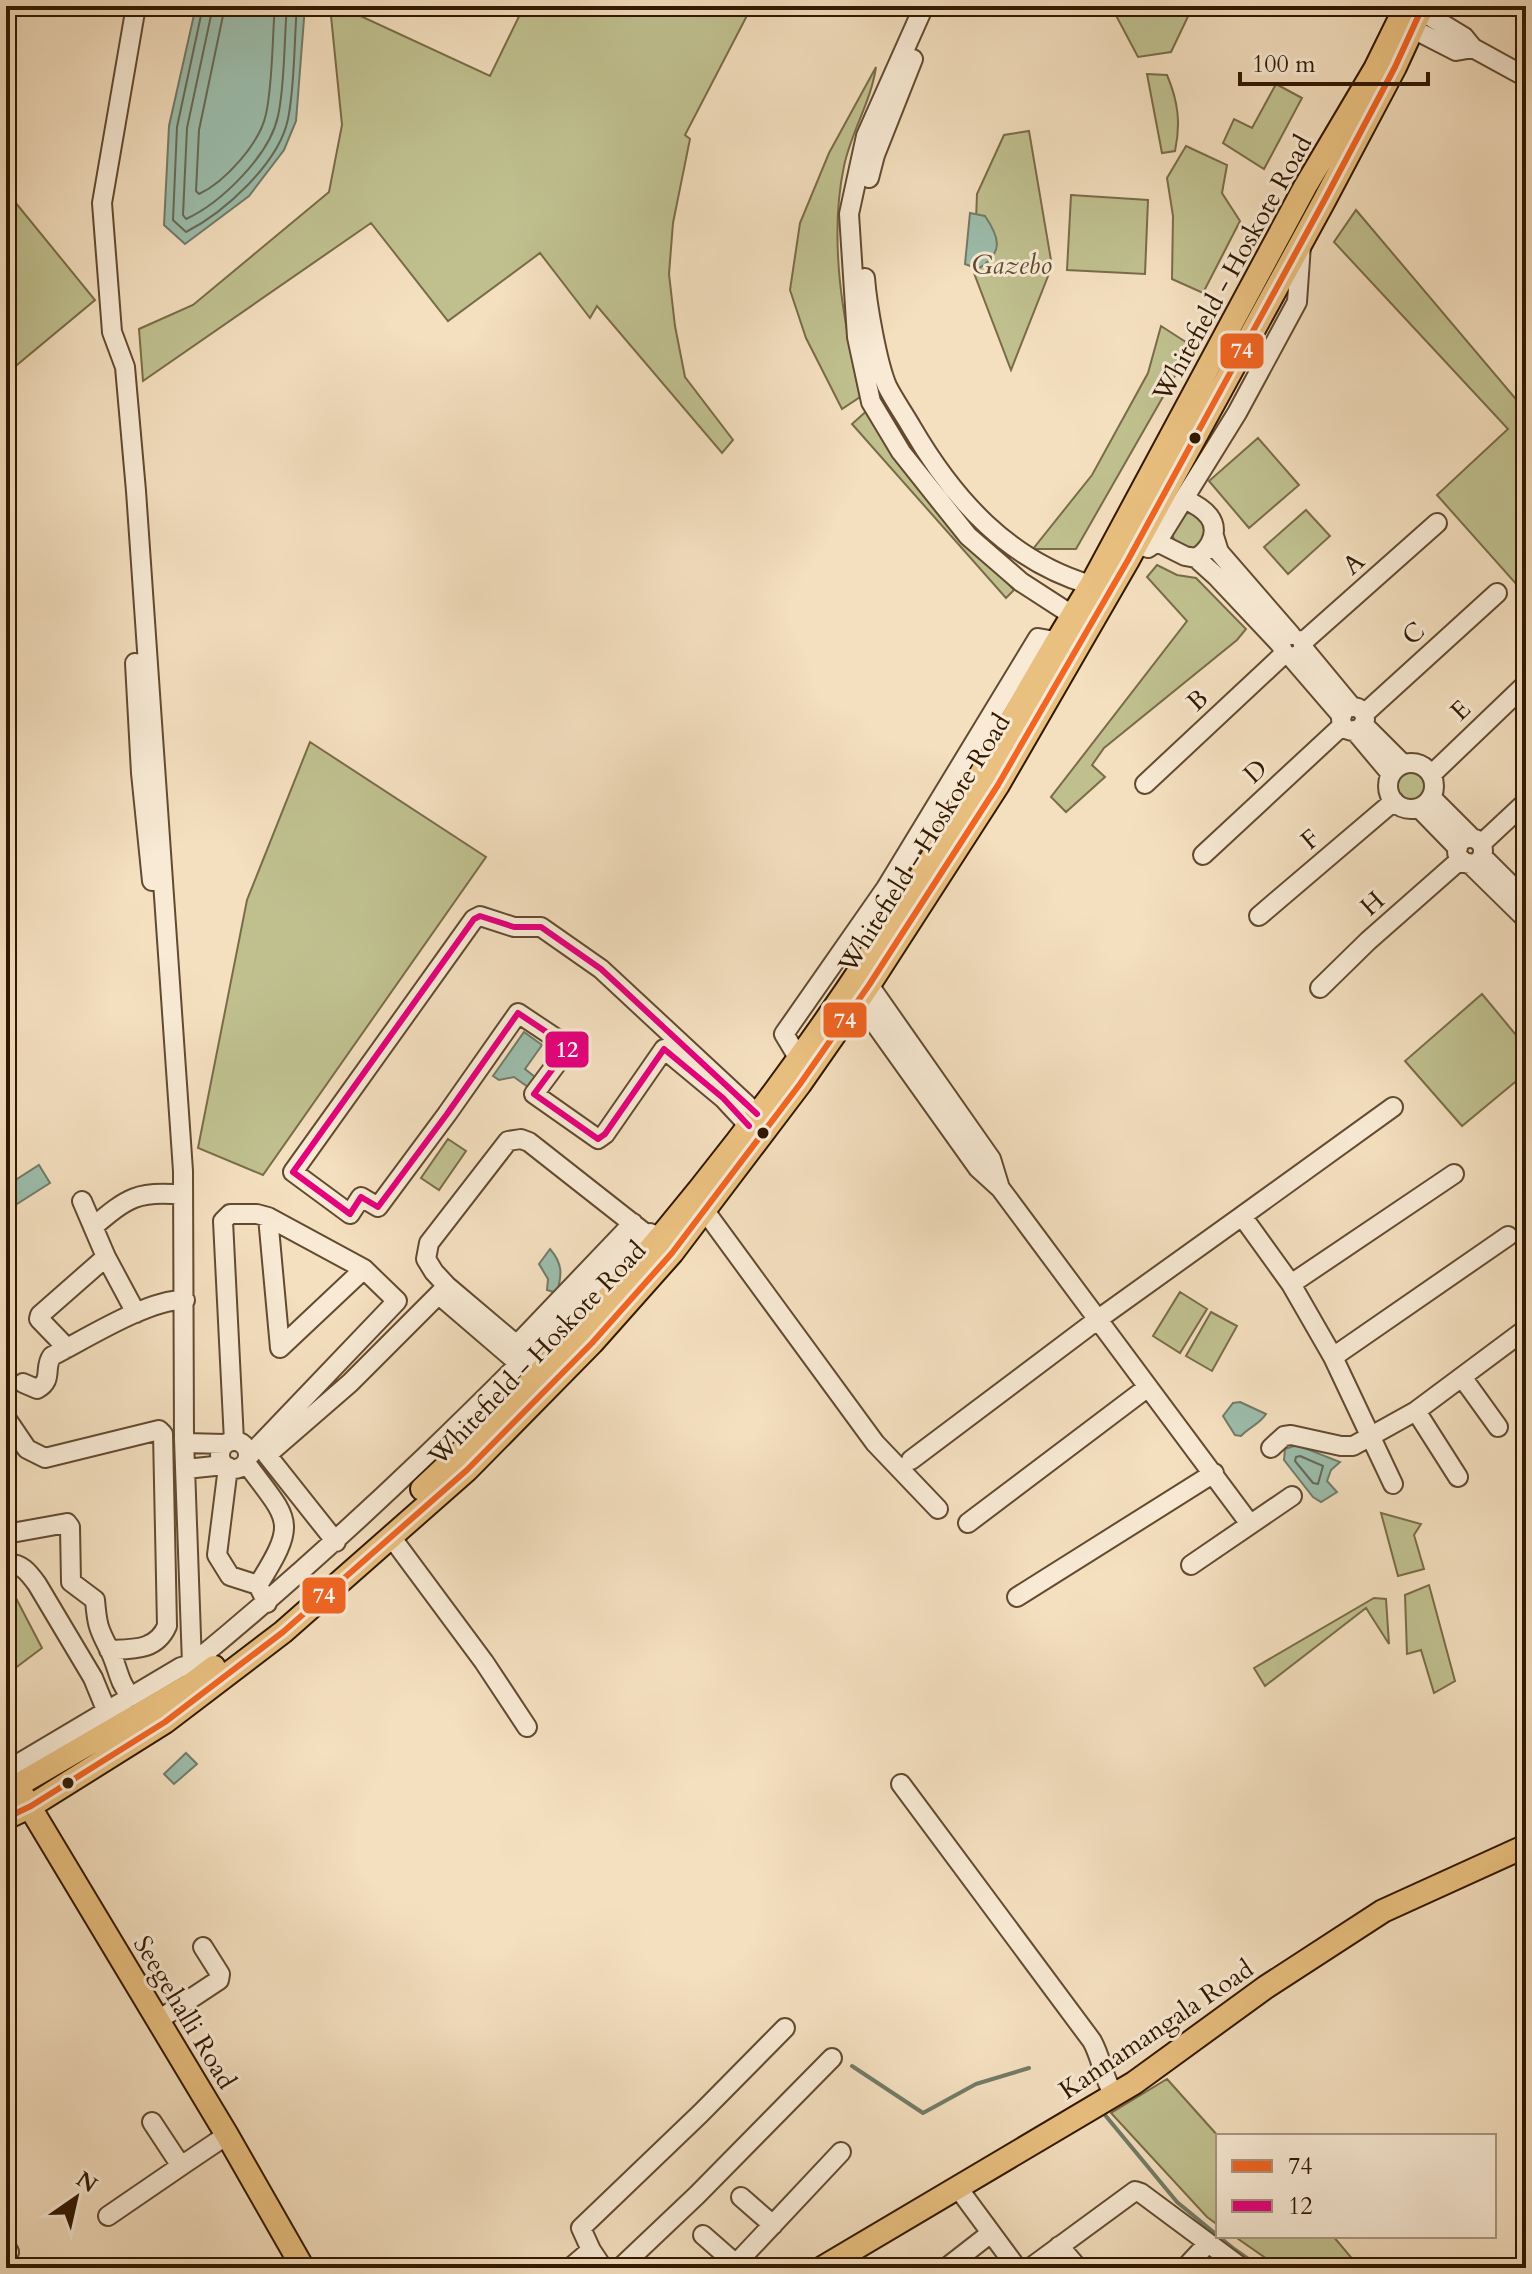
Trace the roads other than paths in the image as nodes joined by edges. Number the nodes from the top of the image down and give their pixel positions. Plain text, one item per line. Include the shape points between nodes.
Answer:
1 (136, 6) edge
2 (924, 6) edge
3 (938, 6) edge
4 (1416, 13) edge
5 (1526, 77) edge
6 (1305, 187) junction
7 (1324, 201) junction
8 (1301, 243) junction
9 (1184, 499) junction
10 (1437, 523) dead end
11 (1214, 536) junction
12 (1157, 542) junction
13 (1196, 558) junction
14 (1128, 560) junction
15 (1091, 585) junction
16 (1497, 593) dead end
17 (1072, 615) junction
18 (1055, 641) junction
19 (1293, 647) junction
20 (1526, 684) edge
21 (1353, 719) junction
22 (1397, 769) junction
23 (1431, 775) junction
24 (1145, 784) dead end
25 (1394, 801) junction
26 (1425, 802) junction
27 (1526, 802) edge
28 (954, 837) junction
29 (1471, 851) junction
30 (1203, 855) dead end
31 (1526, 900) edge
32 (1259, 916) dead end
33 (1526, 919) edge
34 (1320, 988) dead end
35 (864, 992) junction
36 (799, 1059) junction
37 (1393, 1107) dead end
38 (753, 1120) junction
39 (1454, 1174) dead end
40 (179, 1194) junction
41 (82, 1201) dead end
42 (705, 1211) junction
43 (1242, 1216) junction
44 (268, 1217) junction
45 (93, 1227) junction
46 (647, 1232) junction
47 (1508, 1236) dead end
48 (106, 1257) junction
49 (364, 1269) junction
50 (1291, 1284) junction
51 (443, 1291) junction
52 (180, 1299) junction
53 (136, 1313) junction
54 (1097, 1320) junction
55 (1525, 1332) edge
56 (67, 1348) junction
57 (1333, 1357) junction
58 (526, 1361) junction
59 (1462, 1377) junction
60 (23, 1383) dead end
61 (1148, 1387) junction
62 (1416, 1411) junction
63 (6, 1418) edge
64 (1498, 1427) dead end
65 (173, 1435) junction
66 (1371, 1438) junction
67 (229, 1443) junction
68 (1271, 1448) dead end
69 (911, 1460) dead end
70 (237, 1463) junction
71 (186, 1469) junction
72 (1214, 1473) junction
73 (1458, 1477) dead end
74 (1393, 1484) dead end
75 (1292, 1496) dead end
76 (938, 1509) dead end
77 (968, 1523) dead end
78 (1250, 1524) junction
79 (6, 1534) edge
80 (392, 1538) junction
81 (336, 1542) junction
82 (6, 1564) edge
83 (1191, 1565) dead end
84 (258, 1585) junction
85 (1017, 1597) dead end
86 (267, 1603) junction
87 (109, 1650) junction
88 (190, 1684) junction
89 (131, 1697) junction
90 (107, 1712) junction
91 (527, 1727) dead end
92 (10, 1783) edge
93 (901, 1784) dead end
94 (31, 1806) junction
95 (6, 1818) edge
96 (1526, 1846) edge
97 (203, 1947) dead end
98 (157, 2021) junction
99 (785, 2028) dead end
100 (832, 2058) dead end
101 (1114, 2095) junction
102 (152, 2122) dead end
103 (227, 2135) junction
104 (841, 2152) dead end
105 (181, 2166) junction
106 (958, 2188) junction
107 (741, 2197) dead end
108 (108, 2216) dead end
109 (773, 2225) junction
110 (991, 2233) junction
111 (703, 2235) dead end
112 (650, 2239) junction
113 (1208, 2243) junction
114 (1059, 2246) junction
115 (591, 2250) junction
116 (664, 2252) dead end
117 (734, 2266) edge
118 (303, 2268) edge
119 (570, 2268) edge
120 (603, 2268) edge
121 (620, 2268) edge
122 (822, 2268) edge
123 (946, 2268) edge
124 (1017, 2268) edge
125 (1030, 2268) edge
126 (1078, 2268) edge
127 (1185, 2268) edge
128 (1242, 2268) edge

1 - 40 street via 102,203 111,326 120,357 141,773
2 - 17 street via 866,136 849,214 857,337 871,402 901,452 968,536 1021,582
3 - 15 street via 875,155 860,217 866,296 887,385 945,481 968,506 1016,551 1059,576
4 - 5 street
4 - 6 main road, Whitefield - Hoskote Road via 1375,69
4 - 7 main road, Whitefield - Hoskote Road
6 - 7 main road
6 - 15 main road, Whitefield - Hoskote Road
7 - 8 main road, Whitefield - Hoskote Road
8 - 9 street via 1297,302
8 - 14 main road, Whitefield - Hoskote Road
9 - 11 street via 1211,517
9 - 12 street
10 - 19 street, A
11 - 13 street
11 - 19 street via 1219,552
12 - 13 street
12 - 14 street
13 - 19 street
14 - 28 main road, Whitefield - Hoskote Road
15 - 17 main road, Whitefield - Hoskote Road
16 - 21 street, C
17 - 18 main road, Whitefield - Hoskote Road
18 - 28 main road, Whitefield - Hoskote Road
18 - 36 street via 1038,638 886,888 784,1034
19 - 21 street
19 - 24 street, B
20 - 23 street, E
21 - 22 street
21 - 30 street, D
22 - 23 street via 1419,765
22 - 25 street via 1388,788
23 - 26 street via 1434,786
25 - 26 street via 1405,808
25 - 32 street, F
26 - 29 street
27 - 29 street, H
28 - 35 main road, Whitefield - Hoskote Road
28 - 36 main road, Whitefield - Hoskote Road
29 - 31 street
29 - 33 street
29 - 34 street, H
35 - 42 main road, Whitefield - Hoskote Road
35 - 54 street via 991,1159 1000,1188
36 - 38 main road, Whitefield - Hoskote Road
37 - 43 street
38 - 38 street via 601,969 541,927 514,927 480,916 293,1172 350,1214 361,1197 378,1207 518,1013 569,1047 534,1094 598,1139 664,1049
38 - 46 main road, Whitefield - Hoskote Road
39 - 50 street
40 - 45 street via 142,1193
40 - 52 street
41 - 45 street
42 - 76 street via 875,1443
42 - 80 main road, Whitefield - Hoskote Road via 592,1343
43 - 50 street
43 - 54 street
44 - 49 street
44 - 49 street via 280,1348
44 - 67 street via 230,1214 223,1221
45 - 48 street
46 - 51 street via 529,1142 514,1139 429,1243 429,1266
46 - 58 main road, Whitefield - Hoskote Road
46 - 58 street
47 - 57 street
48 - 53 street
48 - 56 street via 40,1315
49 - 70 street via 397,1301
50 - 57 street
51 - 58 street
51 - 81 street via 350,1383 267,1453
52 - 53 street
52 - 65 street
53 - 56 street
54 - 61 street
54 - 69 street
55 - 59 street
56 - 60 street via 49,1358 43,1386
57 - 66 street
58 - 81 street
58 - 88 main road, Whitefield - Hoskote Road via 474,1440 275,1620
59 - 62 street
59 - 64 street
61 - 72 street
61 - 77 street
62 - 66 street
62 - 73 street
63 - 65 street via 27,1449 45,1458 159,1430
65 - 67 street
65 - 71 street
65 - 87 street via 167,1626 146,1648
65 - 88 street
66 - 68 street via 1341,1446 1291,1435
66 - 74 street
67 - 70 street via 220,1452
70 - 71 street
70 - 84 street via 280,1510 285,1532
70 - 84 street via 217,1555 230,1576
71 - 88 street
72 - 78 street
72 - 85 street
75 - 78 street
78 - 83 street
79 - 87 street via 67,1523 71,1582 95,1600 97,1627
80 - 88 main road, Whitefield - Hoskote Road via 283,1632
80 - 91 street
81 - 86 street
82 - 90 street via 27,1570 37,1584 93,1678
84 - 86 street
86 - 88 street
87 - 89 street
88 - 89 street
88 - 92 main road, Whitefield - Hoskote Road
88 - 94 main road, Whitefield - Hoskote Road via 128,1746
89 - 90 street
90 - 92 street
92 - 94 main road, Seegehalli Road
93 - 101 street via 1092,2041
94 - 95 main road, Whitefield - Hoskote Road
94 - 98 main road, Seegehalli Road
96 - 101 main road, Kannamangala Road via 1383,1911
97 - 98 street via 219,1980
98 - 103 main road, Seegehalli Road
99 - 115 street via 581,2228
100 - 112 street
101 - 106 main road, Kannamangala Road
102 - 105 street
103 - 105 street
103 - 118 main road, Seegehalli Road
104 - 109 street
105 - 108 street
106 - 110 street
106 - 122 main road, Kannamangala Road
107 - 109 street
109 - 117 street
110 - 123 street
110 - 124 street
111 - 117 street
112 - 116 street
112 - 121 street
113 - 114 street via 1135,2191
113 - 127 street
113 - 128 street
114 - 125 street
114 - 126 street
115 - 119 street
115 - 120 street

